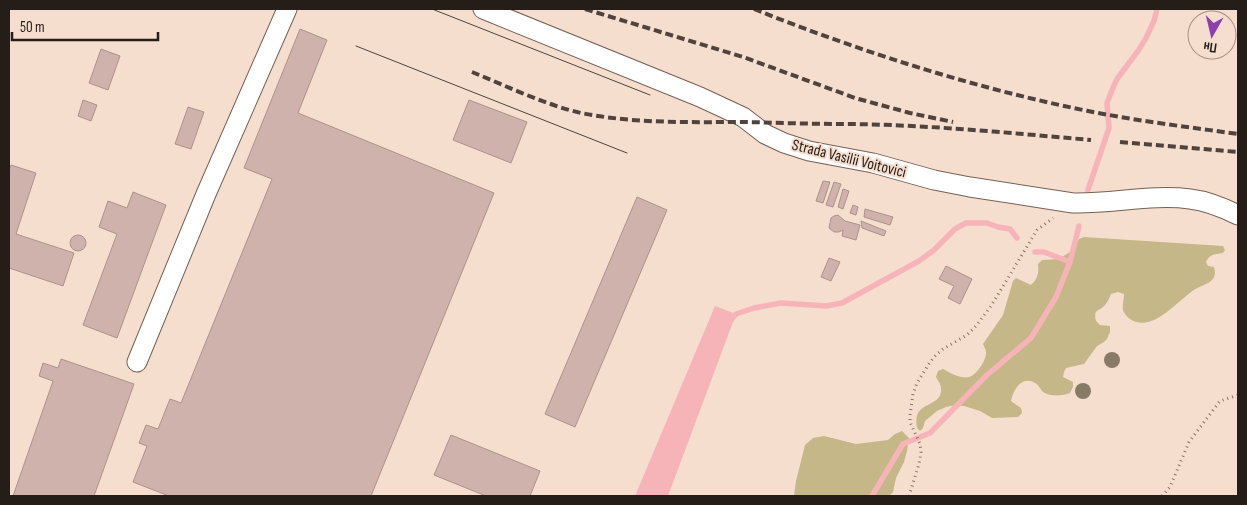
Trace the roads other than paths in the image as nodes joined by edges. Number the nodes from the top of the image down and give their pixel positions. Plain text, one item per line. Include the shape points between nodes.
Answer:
1 (288, 9) edge
2 (483, 9) edge
3 (1238, 215) edge
4 (137, 362) dead end

1 - 4 street via 206,194
2 - 3 street, Strada Vasilii Voitovici via 700,97 743,117 784,143 809,151 873,163 952,184 1073,202 1191,199

